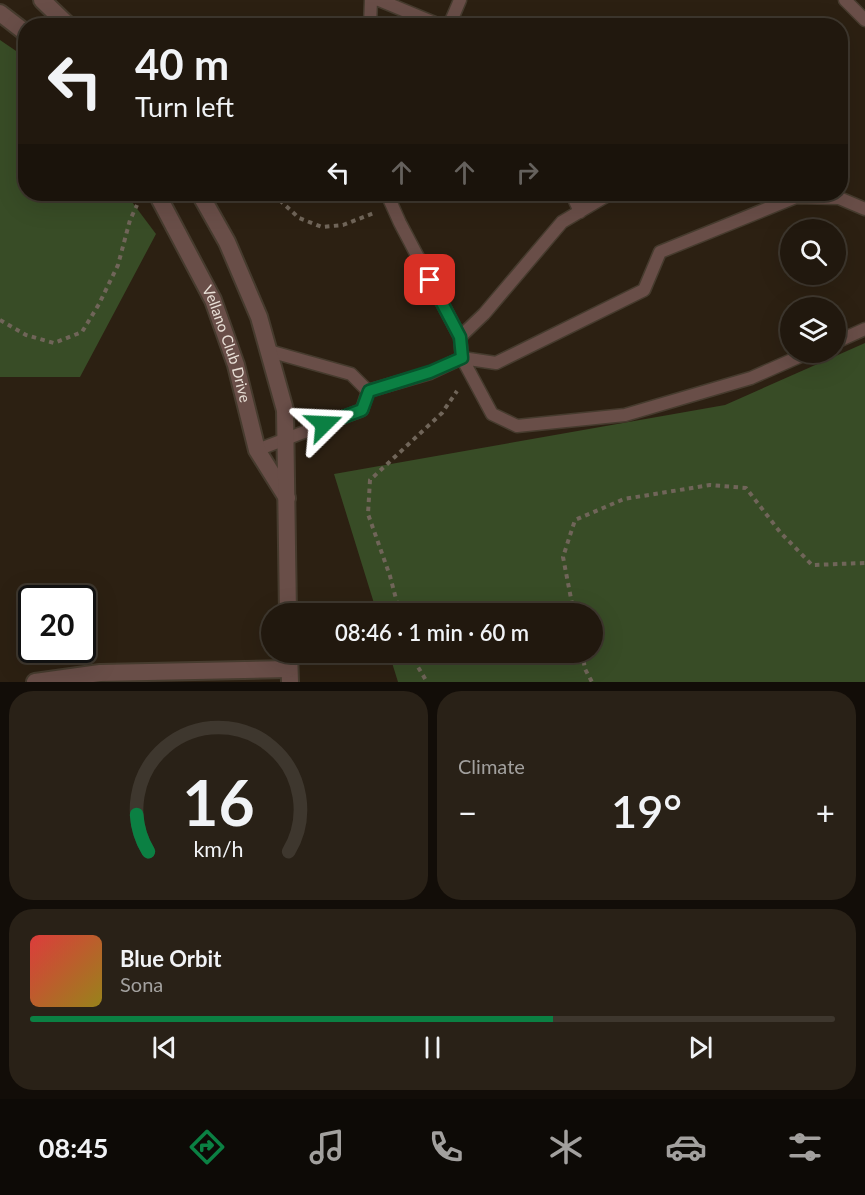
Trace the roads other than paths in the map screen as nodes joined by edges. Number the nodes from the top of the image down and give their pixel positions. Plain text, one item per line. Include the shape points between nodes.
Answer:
1 (42, 0) edge
2 (371, 0) edge
3 (379, 0) edge
4 (460, 0) edge
5 (845, 0) edge
6 (0, 13) edge
7 (61, 18) edge
8 (370, 18) edge
9 (423, 18) edge
10 (452, 18) edge
11 (865, 20) edge
12 (18, 27) edge
13 (161, 201) edge
14 (204, 201) edge
15 (390, 201) edge
16 (575, 201) edge
17 (598, 201) edge
18 (786, 201) edge
19 (846, 201) edge
20 (865, 209) edge
21 (580, 212) junction
22 (865, 329) edge
23 (460, 337) junction
24 (846, 338) edge
25 (269, 351) junction
26 (462, 358) junction
27 (785, 363) edge
28 (369, 391) junction
29 (286, 438) junction
30 (257, 450) junction
31 (288, 498) junction
32 (288, 603) edge
33 (289, 668) edge
34 (35, 682) edge

1 - 7 street
2 - 8 lane
3 - 9 lane
4 - 10 lane
5 - 11 lane
6 - 12 street
13 - 30 street, Vellano Club Drive via 213,300 236,365
14 - 25 street via 227,242
15 - 23 lane
16 - 21 lane
17 - 21 lane
18 - 26 lane via 660,252 644,290 496,363
19 - 20 lane
21 - 23 lane via 562,222
22 - 24 lane
23 - 26 lane
25 - 28 lane via 351,374
25 - 29 street via 285,410
26 - 27 lane via 492,414 518,426 625,415 751,378
26 - 28 lane
28 - 29 lane via 362,410
29 - 30 lane
29 - 31 street
30 - 31 street, Vellano Club Drive
31 - 32 street
33 - 34 street via 100,673

